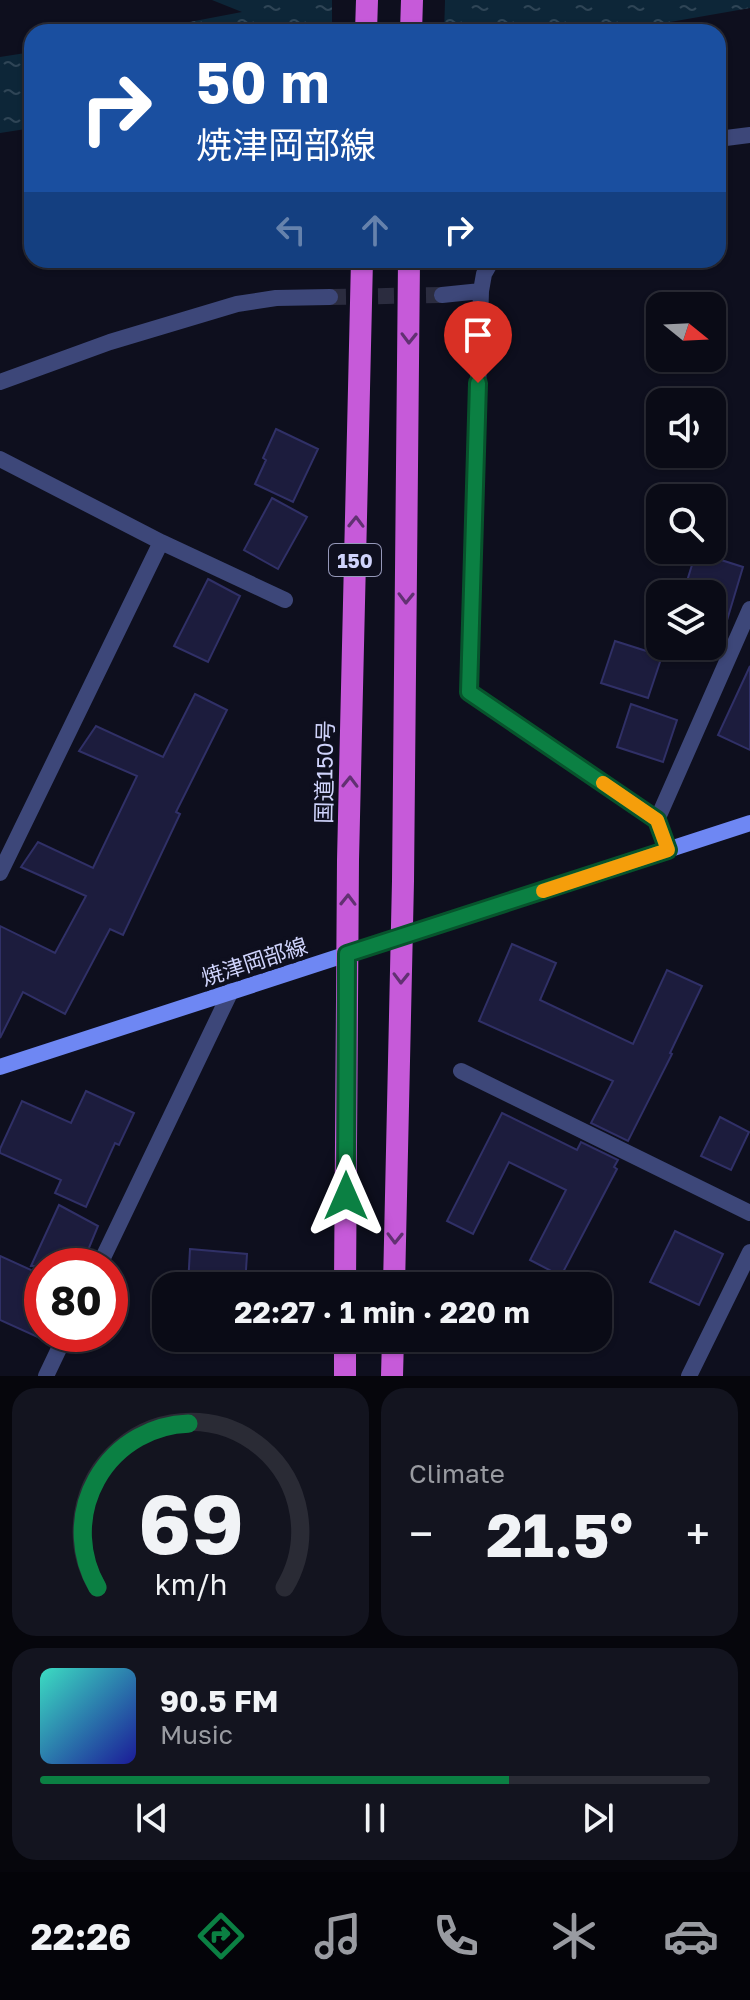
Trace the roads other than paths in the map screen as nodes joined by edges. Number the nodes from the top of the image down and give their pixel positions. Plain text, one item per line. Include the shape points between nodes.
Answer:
1 (367, 0) edge
2 (412, 0) edge
3 (366, 24) edge
4 (411, 24) edge
5 (750, 135) edge
6 (726, 138) edge
7 (362, 268) edge
8 (409, 268) edge
9 (487, 268) edge
10 (481, 291) junction
11 (442, 295) tunnel mouth
12 (330, 297) tunnel mouth
13 (0, 382) edge
14 (0, 459) edge
15 (161, 542) junction
16 (285, 600) dead end
17 (750, 609) edge
18 (657, 820) junction
19 (750, 823) edge
20 (668, 850) junction
21 (0, 873) edge
22 (402, 937) junction
23 (347, 954) junction
24 (231, 991) junction
25 (0, 1067) edge
26 (461, 1071) dead end
27 (750, 1213) edge
28 (108, 1248) edge
29 (750, 1252) edge
30 (345, 1272) edge
31 (394, 1272) edge
32 (57, 1352) edge
33 (345, 1352) edge
34 (393, 1352) edge
35 (46, 1376) edge
36 (345, 1376) edge
37 (392, 1376) edge
38 (689, 1376) edge

1 - 3 highway
2 - 4 highway
5 - 6 street
23 -> 7 highway, 国道150号 / 150
8 -> 22 highway, 150
9 - 10 street
10 - 11 street
10 - 18 street via 469,692
12 - 13 street via 237,304
14 - 15 street
15 - 16 street
15 - 21 street
17 - 18 street
18 - 20 street
19 - 20 main road, 焼津岡部線
20 - 22 main road, 焼津岡部線
22 - 23 main road, 焼津岡部線
22 -> 31 highway, 150
23 - 24 main road, 焼津岡部線
23 - 30 highway, 国道150号 / 150
24 - 25 main road, 焼津岡部線
24 - 28 street
26 - 27 street
29 - 38 street
32 - 35 street
33 - 36 highway
34 - 37 highway

